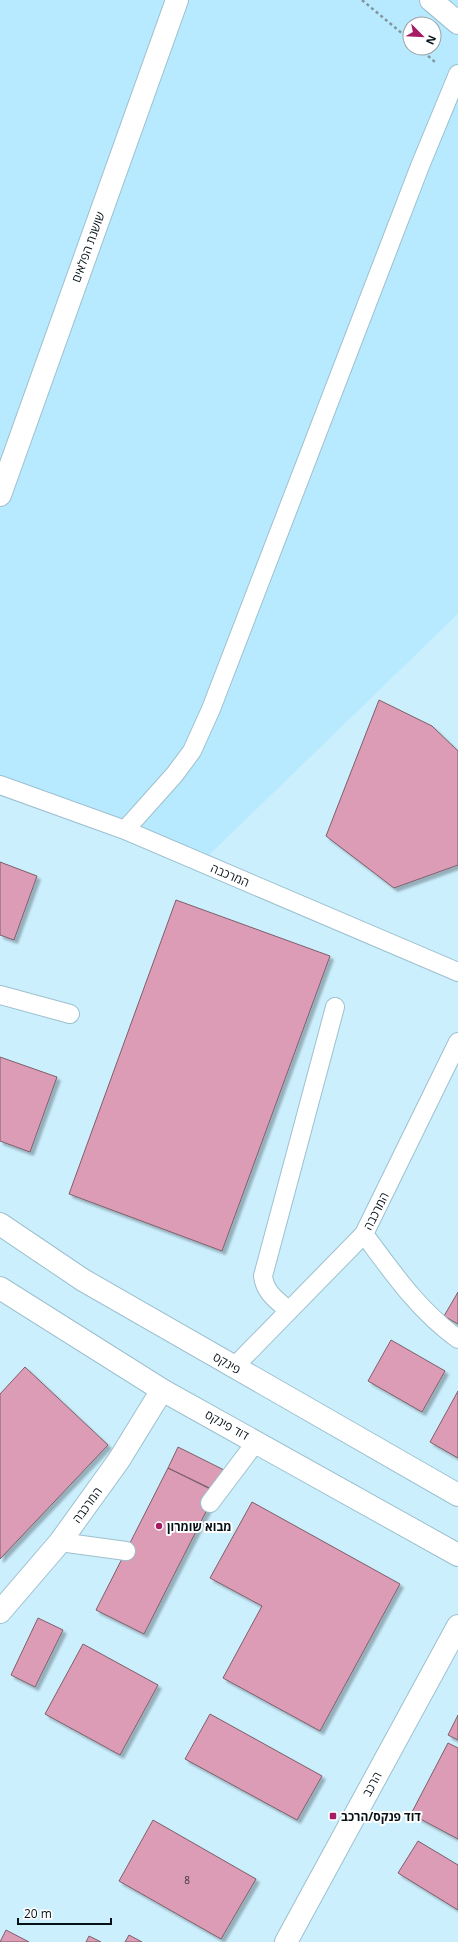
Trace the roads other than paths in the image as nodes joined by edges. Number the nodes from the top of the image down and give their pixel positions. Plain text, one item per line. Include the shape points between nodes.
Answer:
1 (177, 0) edge
2 (431, 0) edge
3 (458, 23) edge
4 (458, 74) edge
5 (0, 495) edge
6 (0, 785) edge
7 (125, 830) junction
8 (458, 972) edge
9 (0, 995) edge
10 (335, 1007) dead end
11 (70, 1014) dead end
12 (458, 1042) edge
13 (0, 1224) edge
14 (364, 1234) junction
15 (0, 1288) edge
16 (289, 1311) junction
17 (458, 1339) edge
18 (234, 1367) junction
19 (162, 1390) junction
20 (256, 1442) junction
21 (458, 1495) edge
22 (210, 1503) dead end
23 (60, 1542) junction
24 (126, 1551) dead end
25 (458, 1554) edge
26 (0, 1612) edge
27 (458, 1626) edge
28 (286, 1942) edge

1 - 5 street, שושנת הפלאים
2 - 3 street
4 - 7 lane via 414,180 211,709 192,751
6 - 7 lane, המרכבה
7 - 8 lane, המרכבה
9 - 11 lane
10 - 16 lane via 263,1276 268,1293
12 - 14 lane, המרכבה
13 - 18 street, פינקס via 83,1280
14 - 16 lane, המרכבה
14 - 17 lane via 409,1294 438,1325
15 - 19 street, דוד פינקס
16 - 18 lane, המרכבה
18 - 21 street, פינקס
19 - 20 street, דוד פינקס
19 - 23 street, המרכבה via 119,1460
20 - 22 lane
20 - 25 street, דוד פינקס
23 - 24 lane
23 - 26 street, המרכבה
27 - 28 street, הרכב

